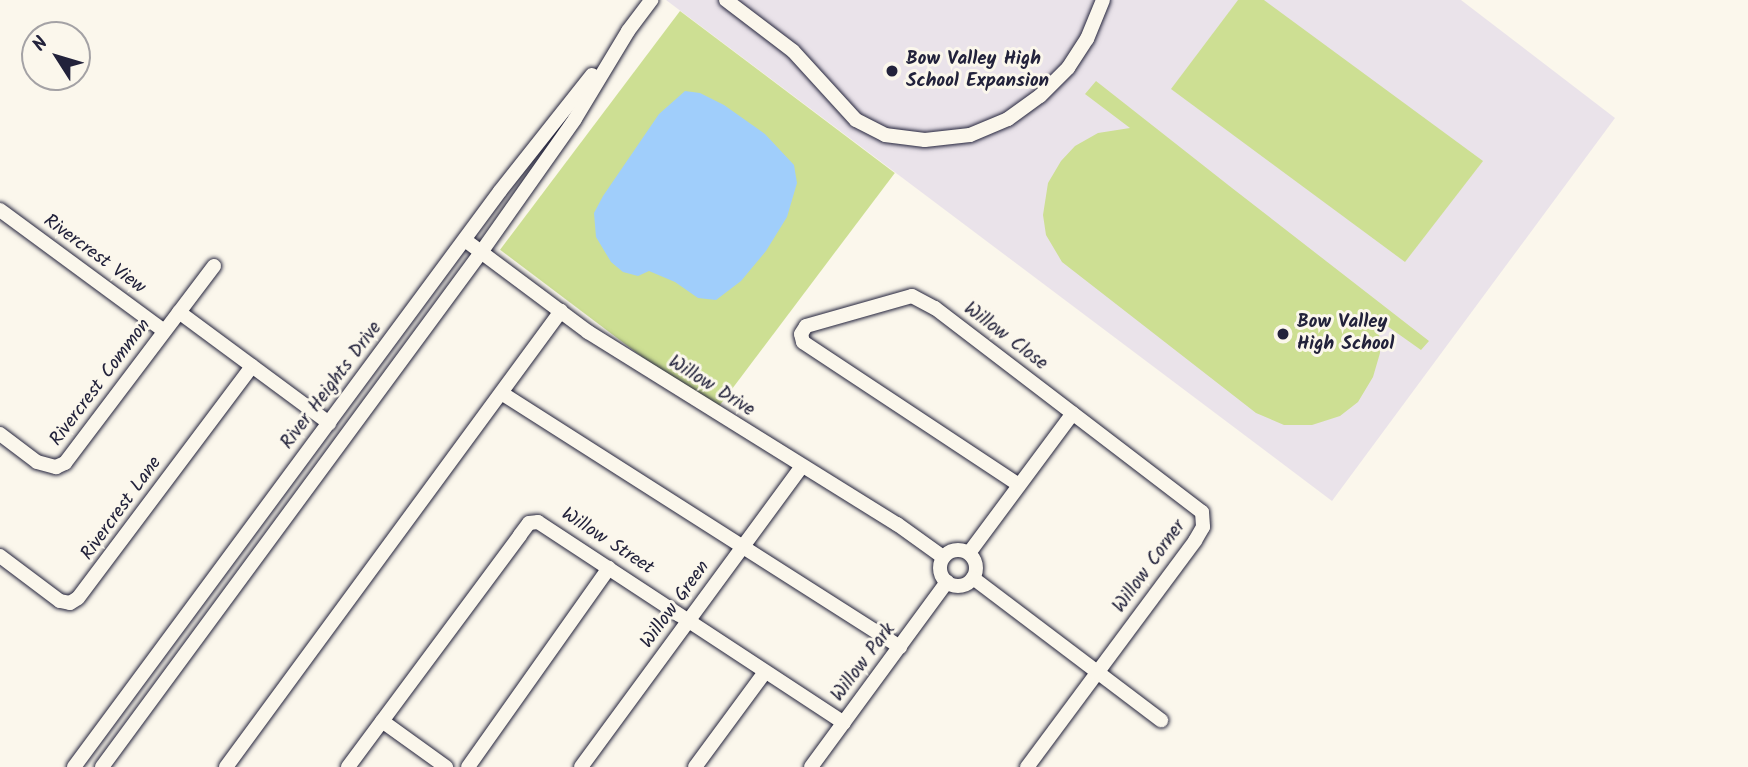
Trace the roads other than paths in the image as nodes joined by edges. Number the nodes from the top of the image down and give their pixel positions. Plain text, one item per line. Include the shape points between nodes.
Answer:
1 (651, 0) edge
2 (726, 0) edge
3 (1103, 0) edge
4 (627, 33) junction
5 (0, 210) edge
6 (465, 240) junction
7 (482, 251) junction
8 (214, 266) dead end
9 (561, 311) junction
10 (179, 312) junction
11 (164, 331) junction
12 (252, 366) junction
13 (503, 394) junction
14 (1073, 413) junction
15 (329, 423) junction
16 (0, 435) edge
17 (802, 466) junction
18 (1019, 485) junction
19 (743, 547) junction
20 (969, 553) junction
21 (0, 556) edge
22 (943, 557) junction
23 (609, 568) junction
24 (973, 579) junction
25 (947, 582) junction
26 (688, 621) junction
27 (900, 647) junction
28 (1098, 671) junction
29 (765, 672) junction
30 (1161, 720) dead end
31 (382, 721) junction
32 (844, 723) junction
33 (74, 767) edge
34 (102, 767) edge
35 (226, 767) edge
36 (348, 767) edge
37 (446, 767) edge
38 (468, 767) edge
39 (581, 767) edge
40 (695, 767) edge
41 (811, 767) edge
42 (1027, 767) edge

1 - 4 street, River Heights Drive
2 - 3 street via 793,51 856,120 885,135 925,141 970,135 1008,119 1040,96 1068,68 1087,39
4 - 6 street, River Heights Drive
4 - 7 street, River Heights Drive via 575,118
5 - 11 street, Rivercrest View
6 - 7 street, Willow Drive
6 - 15 street, River Heights Drive
7 - 9 street, Willow Drive
7 - 34 street, River Heights Drive
8 - 10 street, Rivercrest Common
9 - 13 street
9 - 17 street, Willow Drive
10 - 11 street, Rivercrest Common
10 - 12 street
11 - 16 street, Rivercrest Common via 65,463 56,467 37,462
12 - 15 street
12 - 21 street, Rivercrest Lane via 78,598 70,603 60,601
13 - 19 street
13 - 35 street
14 - 18 street
14 - 18 street, Willow Close via 935,308 912,296 806,326 803,342
14 - 28 street, Willow Corner via 1193,503 1204,519 1195,541
15 - 33 street, River Heights Drive
17 - 19 street, Willow Green
17 - 22 street, Willow Drive
18 - 20 street
19 - 26 street, Willow Green
19 - 27 street
20 - 22 street via 958,549
20 - 24 street via 976,562
22 - 25 street via 940,569
23 - 26 street, Willow Street
23 - 31 street, Willow Street via 546,526 529,523
23 - 38 street
24 - 25 street via 961,586
24 - 28 street
25 - 27 street, Willow Park
26 - 29 street, Willow Street
26 - 39 street, Willow Green
27 - 32 street, Willow Park
28 - 30 street
28 - 42 street
29 - 32 street, Willow Street
29 - 40 street
31 - 36 street, Willow Street
31 - 37 street
32 - 41 street, Willow Park

